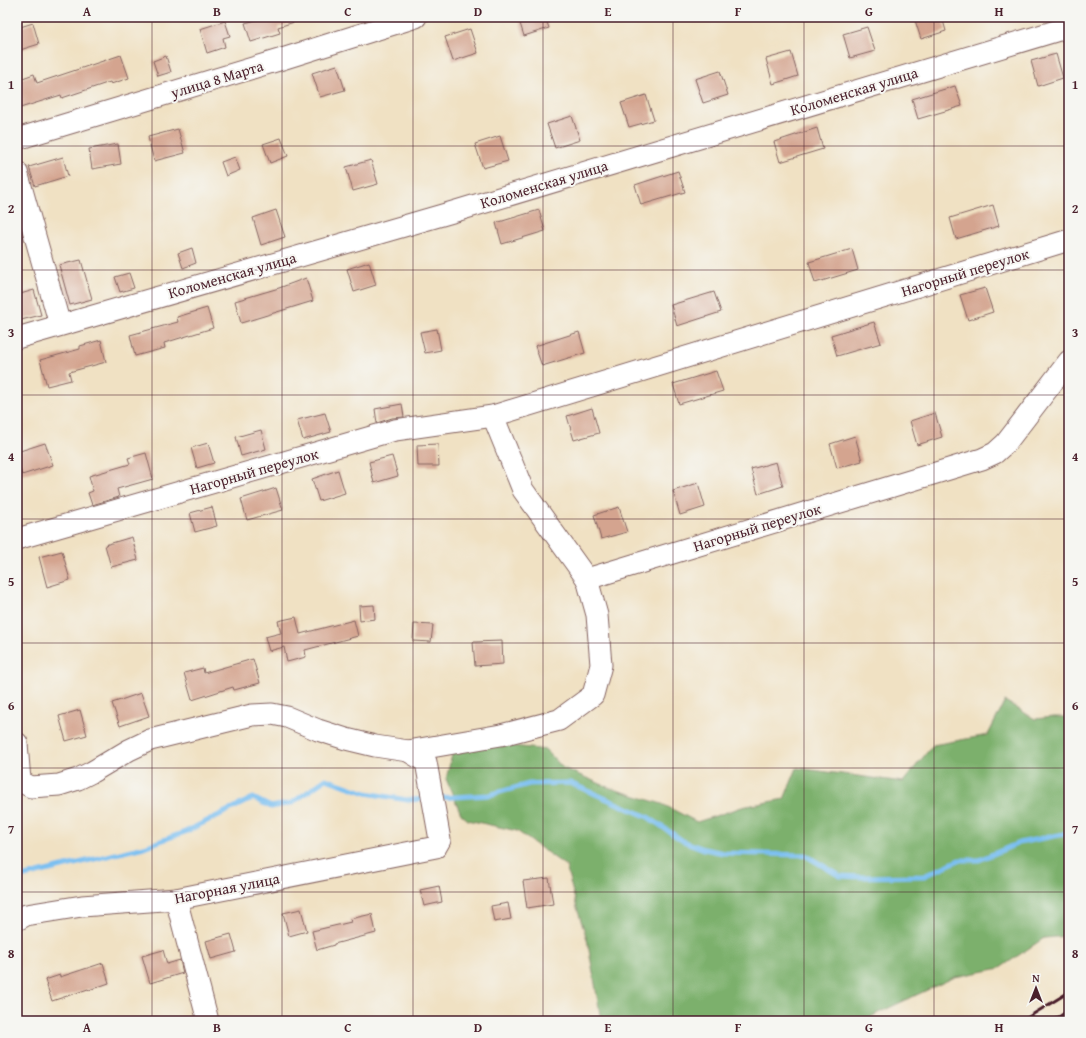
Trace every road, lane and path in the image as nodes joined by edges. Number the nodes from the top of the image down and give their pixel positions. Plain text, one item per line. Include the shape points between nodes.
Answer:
1 (416, 17) edge
2 (1069, 27) edge
3 (17, 139) edge
4 (17, 172) edge
5 (1069, 240) edge
6 (60, 325) junction
7 (17, 338) edge
8 (1069, 361) edge
9 (493, 416) junction
10 (17, 539) edge
11 (587, 579) junction
12 (17, 743) edge
13 (408, 751) junction
14 (18, 781) edge
15 (176, 899) junction
16 (17, 920) edge
17 (208, 1021) edge

1 - 3 street, улица 8 Марта
2 - 6 street, Коломенская улица via 456,211
4 - 6 street
5 - 9 street, Нагорный переулок
6 - 7 street, Коломенская улица
8 - 11 street, Нагорный переулок via 1006,443 995,453 982,459
9 - 10 street, Нагорный переулок via 395,430
9 - 11 street via 523,490
11 - 13 street via 597,616 601,664 593,695 559,720 501,735
12 - 14 street
13 - 14 street via 346,739 286,717 272,714 252,715 150,740 92,772 60,784 31,787
13 - 15 street, Нагорная улица via 426,762 440,840 436,848
15 - 16 street, Нагорная улица via 82,906 26,915
15 - 17 street

